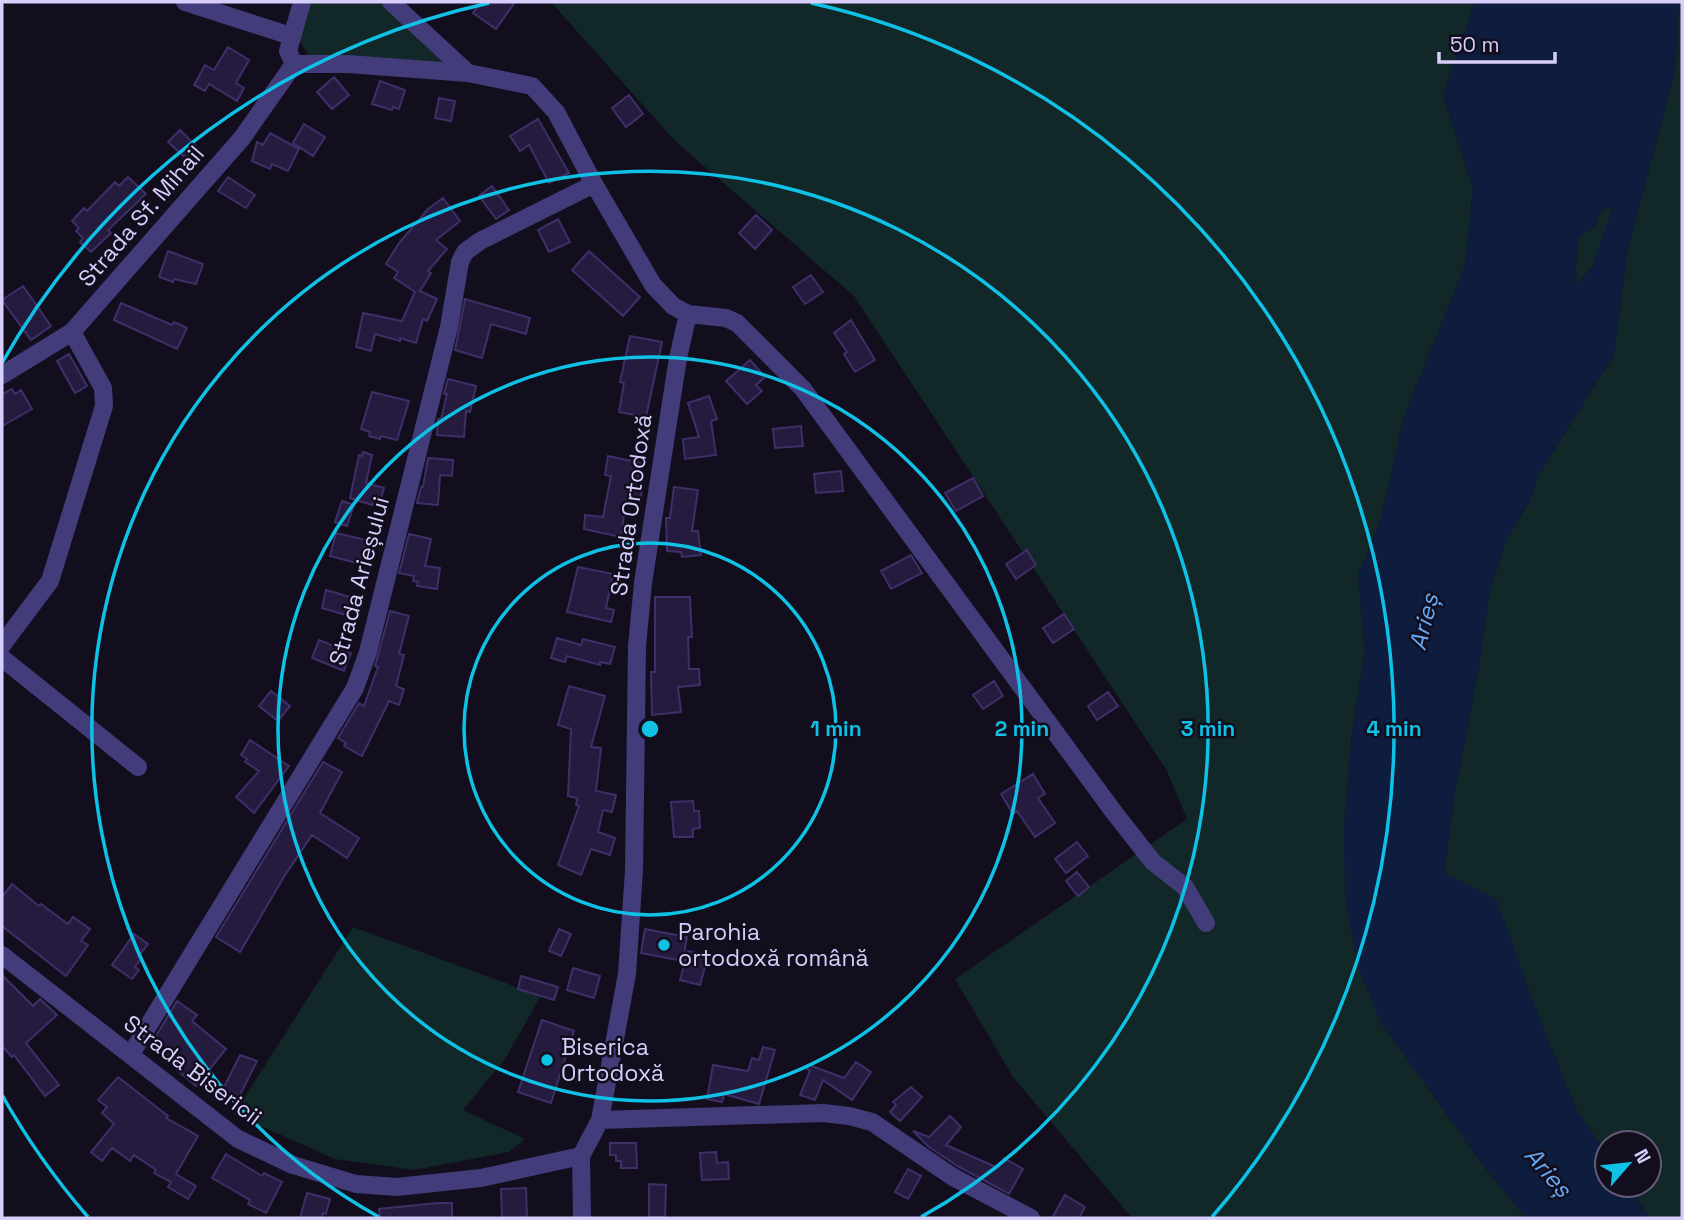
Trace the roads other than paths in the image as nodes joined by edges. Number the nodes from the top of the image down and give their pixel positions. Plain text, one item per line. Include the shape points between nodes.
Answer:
1 (184, 2) edge
2 (302, 2) edge
3 (391, 2) edge
4 (291, 36) junction
5 (294, 64) junction
6 (468, 73) junction
7 (594, 184) junction
8 (688, 314) junction
9 (72, 332) junction
10 (2, 375) edge
11 (2, 645) edge
12 (2, 658) edge
13 (138, 767) dead end
14 (1206, 923) dead end
15 (2, 955) edge
16 (131, 1055) junction
17 (600, 1120) junction
18 (582, 1156) junction
19 (582, 1218) edge
20 (1031, 1218) edge

1 - 4 street
2 - 4 street
3 - 6 street
4 - 5 street via 288,51
5 - 6 street
5 - 9 street, Strada Sf. Mihail via 242,138
6 - 7 street via 532,86 556,112
7 - 8 street via 653,285
7 - 16 street, Strada Arieșului via 465,252 368,652 355,688
8 - 14 street via 737,323 803,389 1113,811 1153,863 1185,887
8 - 17 street, Strada Ortodoxă via 643,583 637,646 628,974
9 - 10 street, Strada Sf. Mihail
9 - 11 street via 103,388 104,406 50,581
12 - 13 street
15 - 16 street, Strada Bisericii
16 - 18 street, Strada Bisericii via 238,1139 293,1165 356,1184 397,1187 481,1178
17 - 18 street, Strada Ortodoxă
17 - 20 street via 849,1116 872,1122 953,1177
18 - 19 street, Strada Ortodoxă

